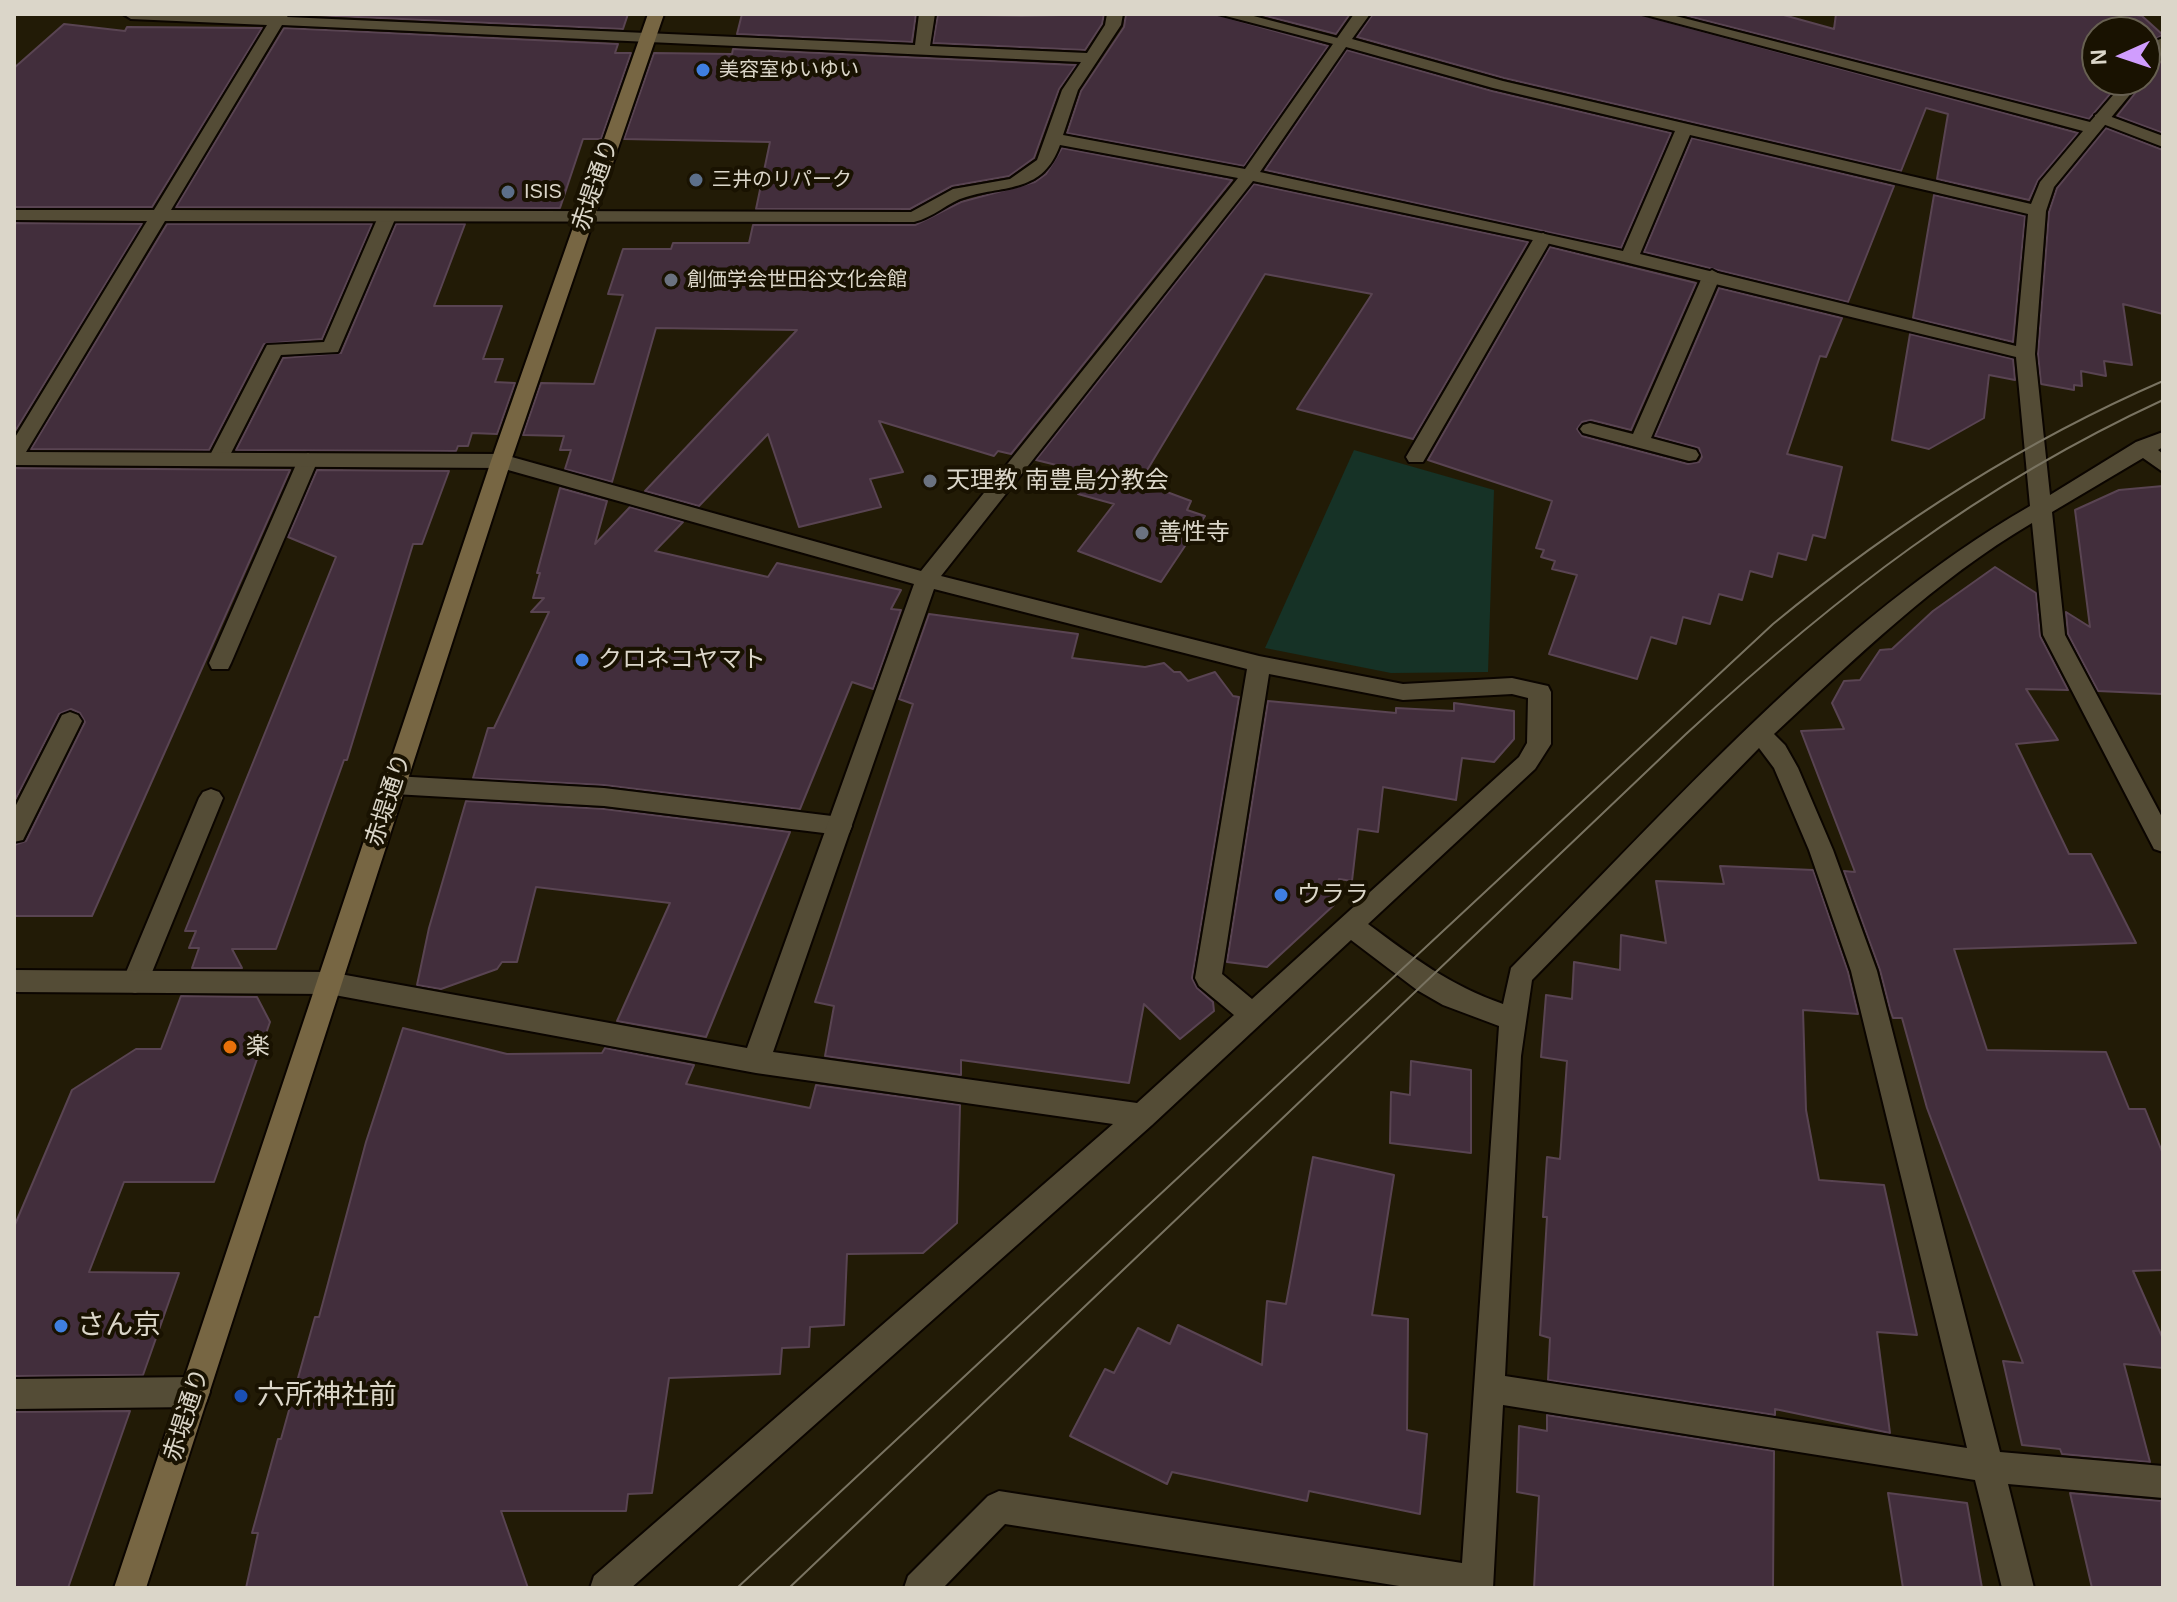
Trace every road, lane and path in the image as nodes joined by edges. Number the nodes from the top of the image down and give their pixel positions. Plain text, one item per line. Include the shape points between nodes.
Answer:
1 (131, 14) edge
2 (656, 14) edge
3 (927, 14) edge
4 (1115, 14) edge
5 (1226, 14) edge
6 (1362, 14) edge
7 (1650, 14) edge
8 (279, 17) edge
9 (648, 39) junction
10 (1341, 41) junction
11 (922, 49) junction
12 (1092, 58) junction
13 (2120, 96) edge
14 (2097, 123) junction
15 (1684, 129) junction
16 (1055, 139) junction
17 (2163, 142) edge
18 (1249, 175) junction
19 (2037, 211) junction
20 (14, 215) edge
21 (159, 215) junction
22 (387, 217) junction
23 (584, 218) junction
24 (1543, 238) junction
25 (1630, 256) junction
26 (1712, 275) junction
27 (2025, 354) junction
28 (1590, 429) dead end
29 (1639, 442) junction
30 (2153, 442) edge
31 (1689, 455) dead end
32 (14, 457) edge
33 (1416, 457) dead end
34 (218, 459) junction
35 (308, 460) junction
36 (501, 461) junction
37 (2163, 465) edge
38 (2042, 505) junction
39 (926, 580) junction
40 (220, 663) dead end
41 (1259, 664) junction
42 (70, 721) dead end
43 (1759, 734) junction
44 (394, 785) junction
45 (211, 798) dead end
46 (840, 826) junction
47 (14, 833) edge
48 (2163, 842) edge
49 (1351, 925) junction
50 (14, 981) edge
51 (135, 982) junction
52 (329, 983) junction
53 (1253, 1016) junction
54 (1512, 1019) junction
55 (756, 1061) junction
56 (1142, 1116) junction
57 (1488, 1388) junction
58 (195, 1392) junction
59 (14, 1394) edge
60 (1990, 1467) junction
61 (2163, 1482) edge
62 (1478, 1585) edge
63 (130, 1588) edge
64 (606, 1588) edge
65 (920, 1588) edge
66 (2018, 1588) edge

1 - 8 street
2 - 9 main road, 赤堤通り
3 - 11 street
4 - 12 street
5 - 10 street
6 - 10 street
7 - 14 street
8 - 9 street
8 - 21 street
9 - 11 street
9 - 23 main road, 赤堤通り
10 - 15 street
10 - 18 street
11 - 12 street
12 - 16 street via 1070,90
13 - 14 street
14 - 17 street
14 - 19 street via 2046,186
15 - 19 street
15 - 25 street
16 - 18 street
16 - 23 street via 1045,163 1015,183 959,193 914,217
18 - 24 street
18 - 39 street
19 - 27 street
20 - 21 street
21 - 22 street
21 - 32 street
22 - 23 street
22 - 34 street via 331,348 274,349
23 - 36 main road, 赤堤通り
24 - 25 street
24 - 33 street
25 - 26 street
26 - 27 street
26 - 29 street
27 - 38 street
28 - 29 street
29 - 31 street
30 - 37 street
30 - 38 street
32 - 34 street
34 - 35 street
35 - 36 street
35 - 40 street
36 - 39 street
36 - 44 main road, 赤堤通り
38 - 43 street via 1891,612
38 - 48 street via 2054,635
39 - 41 street
39 - 46 street
41 - 49 street via 1403,692 1512,686 1540,692 1539,744 1527,763
41 - 53 street via 1208,978
42 - 47 street
43 - 54 street via 1520,976
43 - 60 street via 1786,768 1864,971
44 - 46 street via 604,797
44 - 52 main road, 赤堤通り
45 - 51 street
46 - 55 street
49 - 53 street
49 - 54 street via 1426,982
50 - 51 street
51 - 52 street
52 - 55 street
52 - 58 main road, 赤堤通り
53 - 56 street
54 - 57 street
55 - 56 street
56 - 64 street
57 - 60 street
57 - 62 street
58 - 59 street
58 - 63 main road, 赤堤通り
60 - 61 street
60 - 66 street
62 - 65 street via 999,1507

